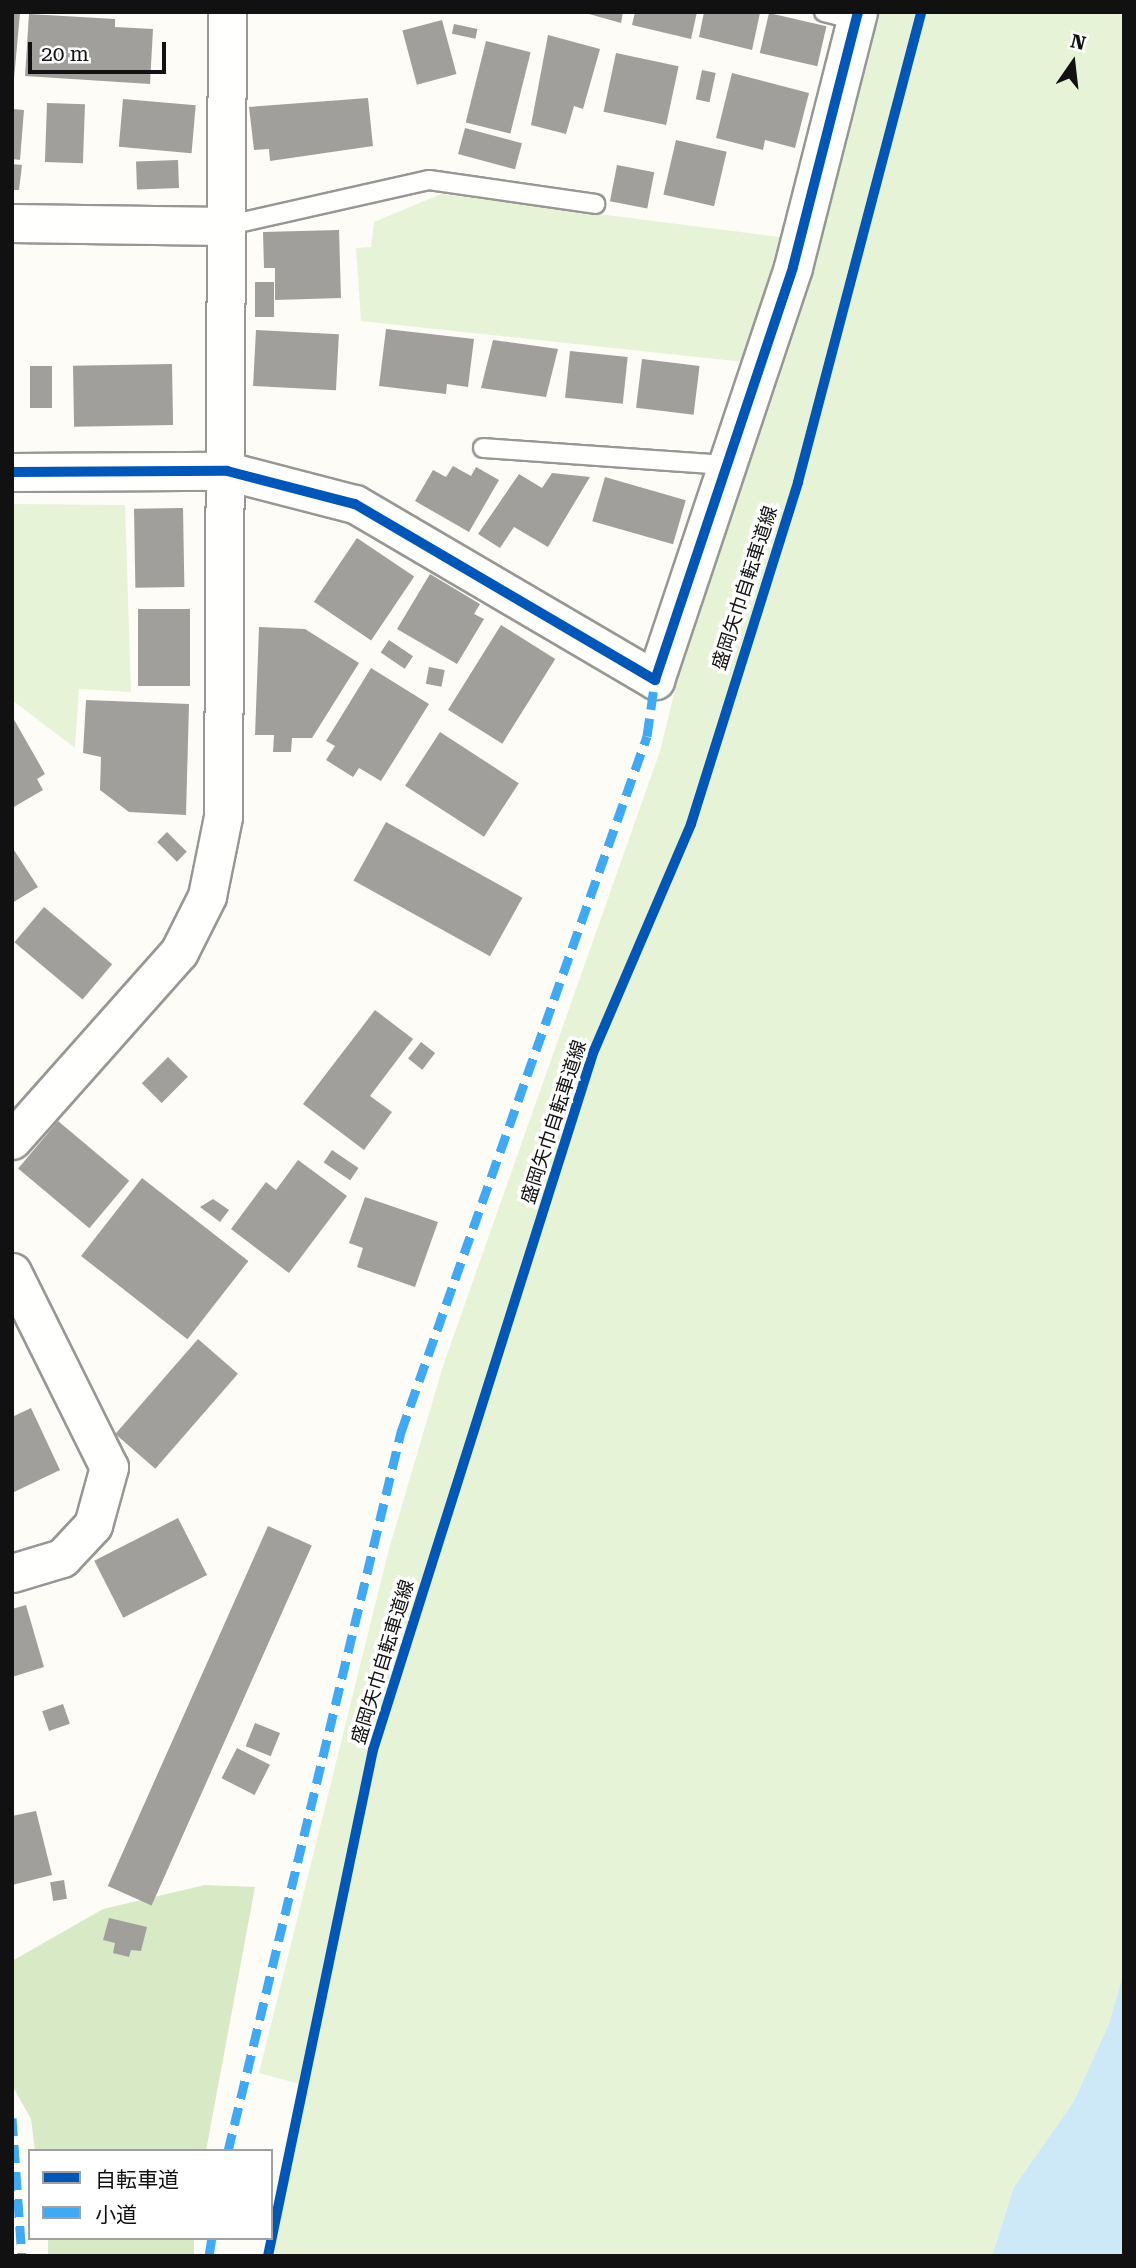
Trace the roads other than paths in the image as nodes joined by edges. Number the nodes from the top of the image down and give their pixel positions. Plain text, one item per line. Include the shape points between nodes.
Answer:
1 (227, 12) edge
2 (846, 15) edge
3 (595, 204) dead end
4 (12, 223) edge
5 (225, 226) junction
6 (483, 448) dead end
7 (727, 465) junction
8 (227, 471) junction
9 (12, 472) edge
10 (12, 1140) edge
11 (12, 1272) edge
12 (12, 1573) edge

1 - 5 street
2 - 7 street via 793,267
3 - 5 lane via 429,180
4 - 5 street
5 - 8 street
6 - 7 lane
7 - 8 street via 654,680 355,504
8 - 9 street
8 - 10 street via 223,817 207,896 179,952
11 - 12 street via 109,1467 93,1525 62,1558

